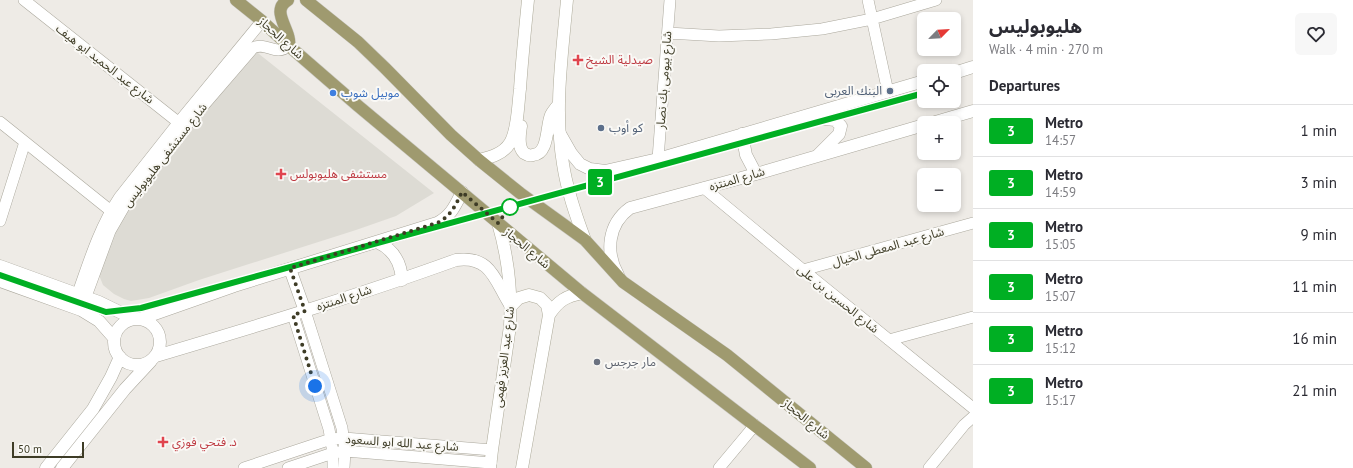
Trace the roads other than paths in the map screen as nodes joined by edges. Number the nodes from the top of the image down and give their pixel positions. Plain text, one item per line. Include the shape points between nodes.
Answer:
1 (24, 0) edge
2 (236, 0) edge
3 (288, 0) edge
4 (306, 0) edge
5 (528, 0) edge
6 (567, 0) edge
7 (670, 0) edge
8 (868, 0) edge
9 (936, 0) edge
10 (872, 19) junction
11 (262, 21) junction
12 (668, 33) junction
13 (288, 46) junction
14 (973, 67) edge
15 (961, 71) edge
16 (917, 83) edge
17 (888, 92) junction
18 (558, 105) junction
19 (518, 107) junction
20 (973, 111) edge
21 (956, 116) edge
22 (802, 117) junction
23 (0, 122) edge
24 (182, 125) junction
25 (917, 127) edge
26 (559, 132) junction
27 (742, 134) junction
28 (26, 142) junction
29 (817, 156) junction
30 (658, 159) junction
31 (479, 160) junction
32 (756, 174) junction
33 (704, 188) junction
34 (462, 192) junction
35 (111, 211) junction
36 (0, 221) edge
37 (498, 223) junction
38 (973, 223) edge
39 (585, 240) junction
40 (377, 242) junction
41 (0, 266) edge
42 (290, 268) junction
43 (803, 270) junction
44 (402, 280) junction
45 (0, 281) edge
46 (623, 282) junction
47 (582, 293) junction
48 (81, 296) junction
49 (511, 306) junction
50 (77, 308) junction
51 (305, 311) junction
52 (293, 315) junction
53 (549, 315) junction
54 (973, 317) edge
55 (137, 319) junction
56 (114, 338) junction
57 (889, 340) junction
58 (120, 357) junction
59 (154, 358) junction
60 (973, 408) edge
61 (973, 417) edge
62 (755, 425) junction
63 (344, 438) junction
64 (331, 439) junction
65 (492, 450) junction
66 (345, 451) junction
67 (333, 453) junction
68 (491, 466) edge
69 (46, 468) edge
70 (62, 468) edge
71 (244, 468) edge
72 (288, 468) edge
73 (333, 468) edge
74 (344, 468) edge
75 (522, 468) edge
76 (719, 468) edge
77 (810, 468) edge
78 (866, 468) edge
79 (930, 468) edge

1 - 24 street, شارع عبد الحميد ابو هيف
2 - 11 main road, شارع الحجاز
3 - 13 main road via 282,6 280,14 289,37
4 - 31 main road, شارع الحجاز via 358,42 450,135
5 - 19 street
6 - 18 street
7 - 12 street, شارع بيومى بك نصار
8 - 10 street
9 - 10 street
10 - 12 street via 770,34 719,36
10 - 17 street
11 - 13 main road, شارع الحجاز
11 - 24 street, شارع مستشفى هليوبوليس
12 - 30 street, شارع بيومى بك نصار
13 - 24 street, شارع مستشفى هليوبوليس via 277,50 262,45 253,48
13 - 34 main road, شارع الحجاز
14 - 15 street
16 - 17 street
17 - 22 street
18 - 19 street via 551,115 544,147 541,152 530,156 521,149 522,121
18 - 26 street
19 - 31 street via 511,142 500,154
20 - 21 street
22 - 27 street
22 - 29 street via 835,120 841,126 839,134
23 - 28 street
24 - 35 street, شارع مستشفى هليوبوليس via 119,198
24 - 48 street, شارع مستشفى هليوبوليس via 117,218
25 - 29 street, شارع المنتزه
26 - 30 street via 576,160 585,167 595,170 605,171
26 - 39 street via 563,165 572,203
27 - 30 street
27 - 32 street via 746,155
28 - 35 street
28 - 36 street
29 - 32 street, شارع المنتزه
31 - 39 main road, شارع الحجاز
32 - 33 street, شارع المنتزه
33 - 43 street, شارع الحسين بن على
33 - 46 street, شارع المنتزه via 637,206 624,213 615,224 610,246 612,262
34 - 37 main road, شارع الحجاز
34 - 40 street via 451,214 445,220
35 - 48 street, شارع مستشفى هليوبوليس via 98,236
37 - 47 main road, شارع الحجاز
37 - 49 street, شارع عبد العزيز فهمى via 508,264
38 - 43 street, شارع عبد المعطى الخيال
39 - 46 main road, شارع الحجاز
40 - 42 street
40 - 44 street via 396,256
41 - 48 street
42 - 51 street
42 - 55 street
43 - 57 street, شارع الحسين بن على
44 - 49 street, شارع المنتزه via 456,260 475,260 490,270
44 - 51 street, شارع المنتزه
45 - 50 street
46 - 78 main road, شارع الحجاز via 727,355
47 - 53 street via 562,299
47 - 62 main road, شارع الحجاز
48 - 50 street, شارع مستشفى هليوبوليس
48 - 55 street
49 - 53 street via 519,298 529,295 540,298 547,305
49 - 65 street, شارع عبد العزيز فهمى
50 - 56 street via 99,321
51 - 52 street, شارع المنتزه
51 - 63 street
52 - 59 street, شارع المنتزه
52 - 64 street
53 - 75 street
54 - 57 street
55 - 56 street via 121,325
55 - 59 street via 150,322 158,330 159,351
56 - 58 street via 114,345
57 - 60 street, شارع الحسين بن على
58 - 59 street via 135,365 141,365
58 - 69 street via 94,408
59 - 70 street via 125,389
61 - 79 street via 964,424
62 - 76 street
62 - 77 main road, شارع الحجاز
63 - 64 street, شارع عبد الله ابو السعود
63 - 65 street, شارع عبد الله ابو السعود
63 - 66 street
64 - 67 street
64 - 71 street, شارع عبد الله ابو السعود
65 - 68 street, شارع عبد العزيز فهمى
66 - 67 street, شارع عبد الله ابو السعود
66 - 68 street, شارع عبد الله ابو السعود
66 - 74 street
67 - 72 street, شارع عبد الله ابو السعود
67 - 73 street

